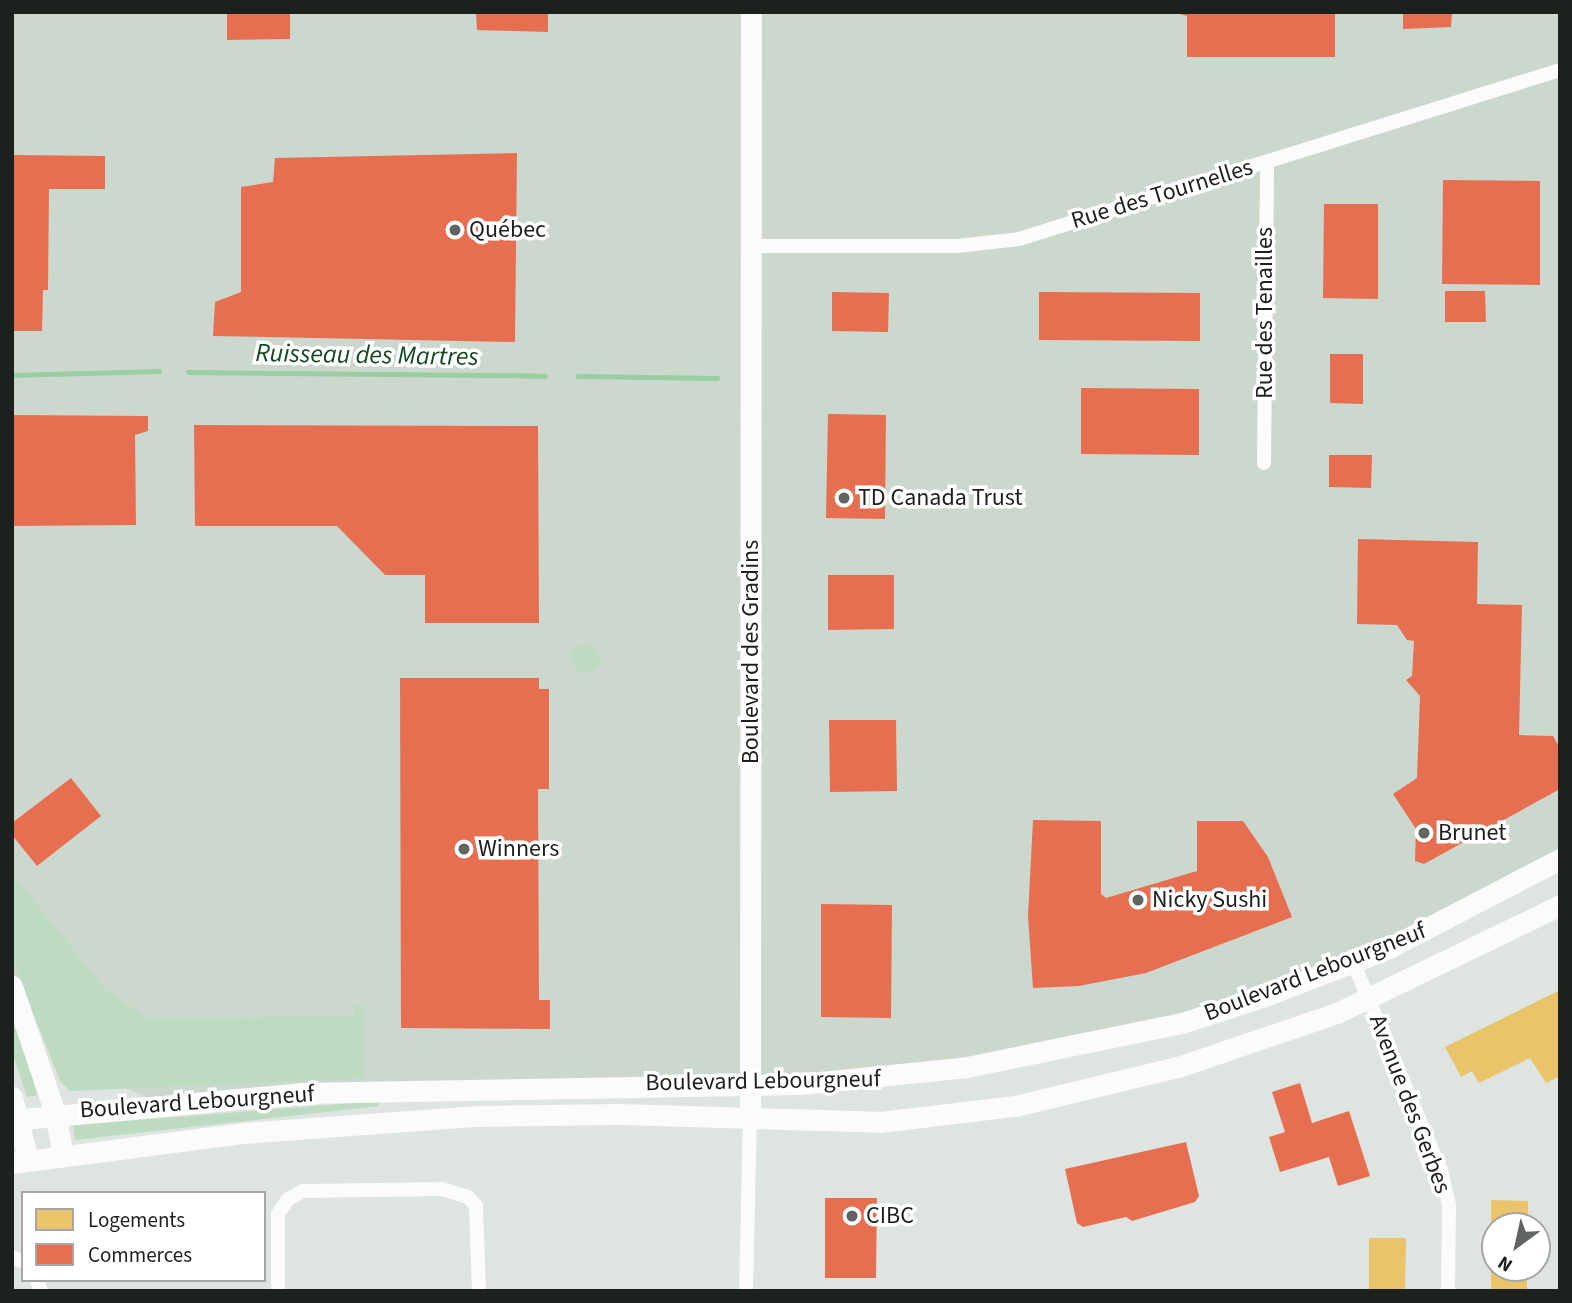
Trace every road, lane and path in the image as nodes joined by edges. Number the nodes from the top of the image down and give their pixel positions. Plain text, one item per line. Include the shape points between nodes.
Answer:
1 (751, 12) edge
2 (1560, 70) edge
3 (1267, 163) junction
4 (753, 246) junction
5 (1264, 463) dead end
6 (1560, 859) edge
7 (1560, 905) edge
8 (1353, 962) junction
9 (12, 986) edge
10 (1369, 999) junction
11 (750, 1084) junction
12 (12, 1097) edge
13 (55, 1113) junction
14 (17, 1119) edge
15 (750, 1120) junction
16 (63, 1156) junction
17 (20, 1161) edge
18 (278, 1291) edge
19 (479, 1291) edge
20 (746, 1291) edge
21 (1448, 1291) edge

1 - 4 main road, Boulevard des Gradins
2 - 3 street, Rue des Tournelles
3 - 4 street, Rue des Tournelles via 989,244
3 - 5 street, Rue des Tenailles
4 - 11 main road, Boulevard des Gradins
6 - 8 main road, Boulevard Lebourgneuf
7 - 10 main road, Boulevard Lebourgneuf
8 - 10 street, Avenue des Gerbes
8 - 11 main road, Boulevard Lebourgneuf via 1195,1019 1128,1036 901,1077
9 - 13 main road
10 - 15 main road, Boulevard Lebourgneuf via 1178,1067 1014,1106 880,1122
10 - 21 street, Avenue des Gerbes via 1441,1170 1449,1206
11 - 13 main road, Boulevard Lebourgneuf via 301,1093
11 - 15 main road, Boulevard des Gradins
12 - 14 main road
13 - 14 main road, Boulevard Lebourgneuf
13 - 16 main road
14 - 17 main road
15 - 16 main road, Boulevard Lebourgneuf via 618,1114 477,1116 244,1133
15 - 20 street, Boulevard des Gradins
16 - 17 main road, Boulevard Lebourgneuf
18 - 19 street via 278,1214 288,1199 303,1191 442,1189 468,1197 475,1206

